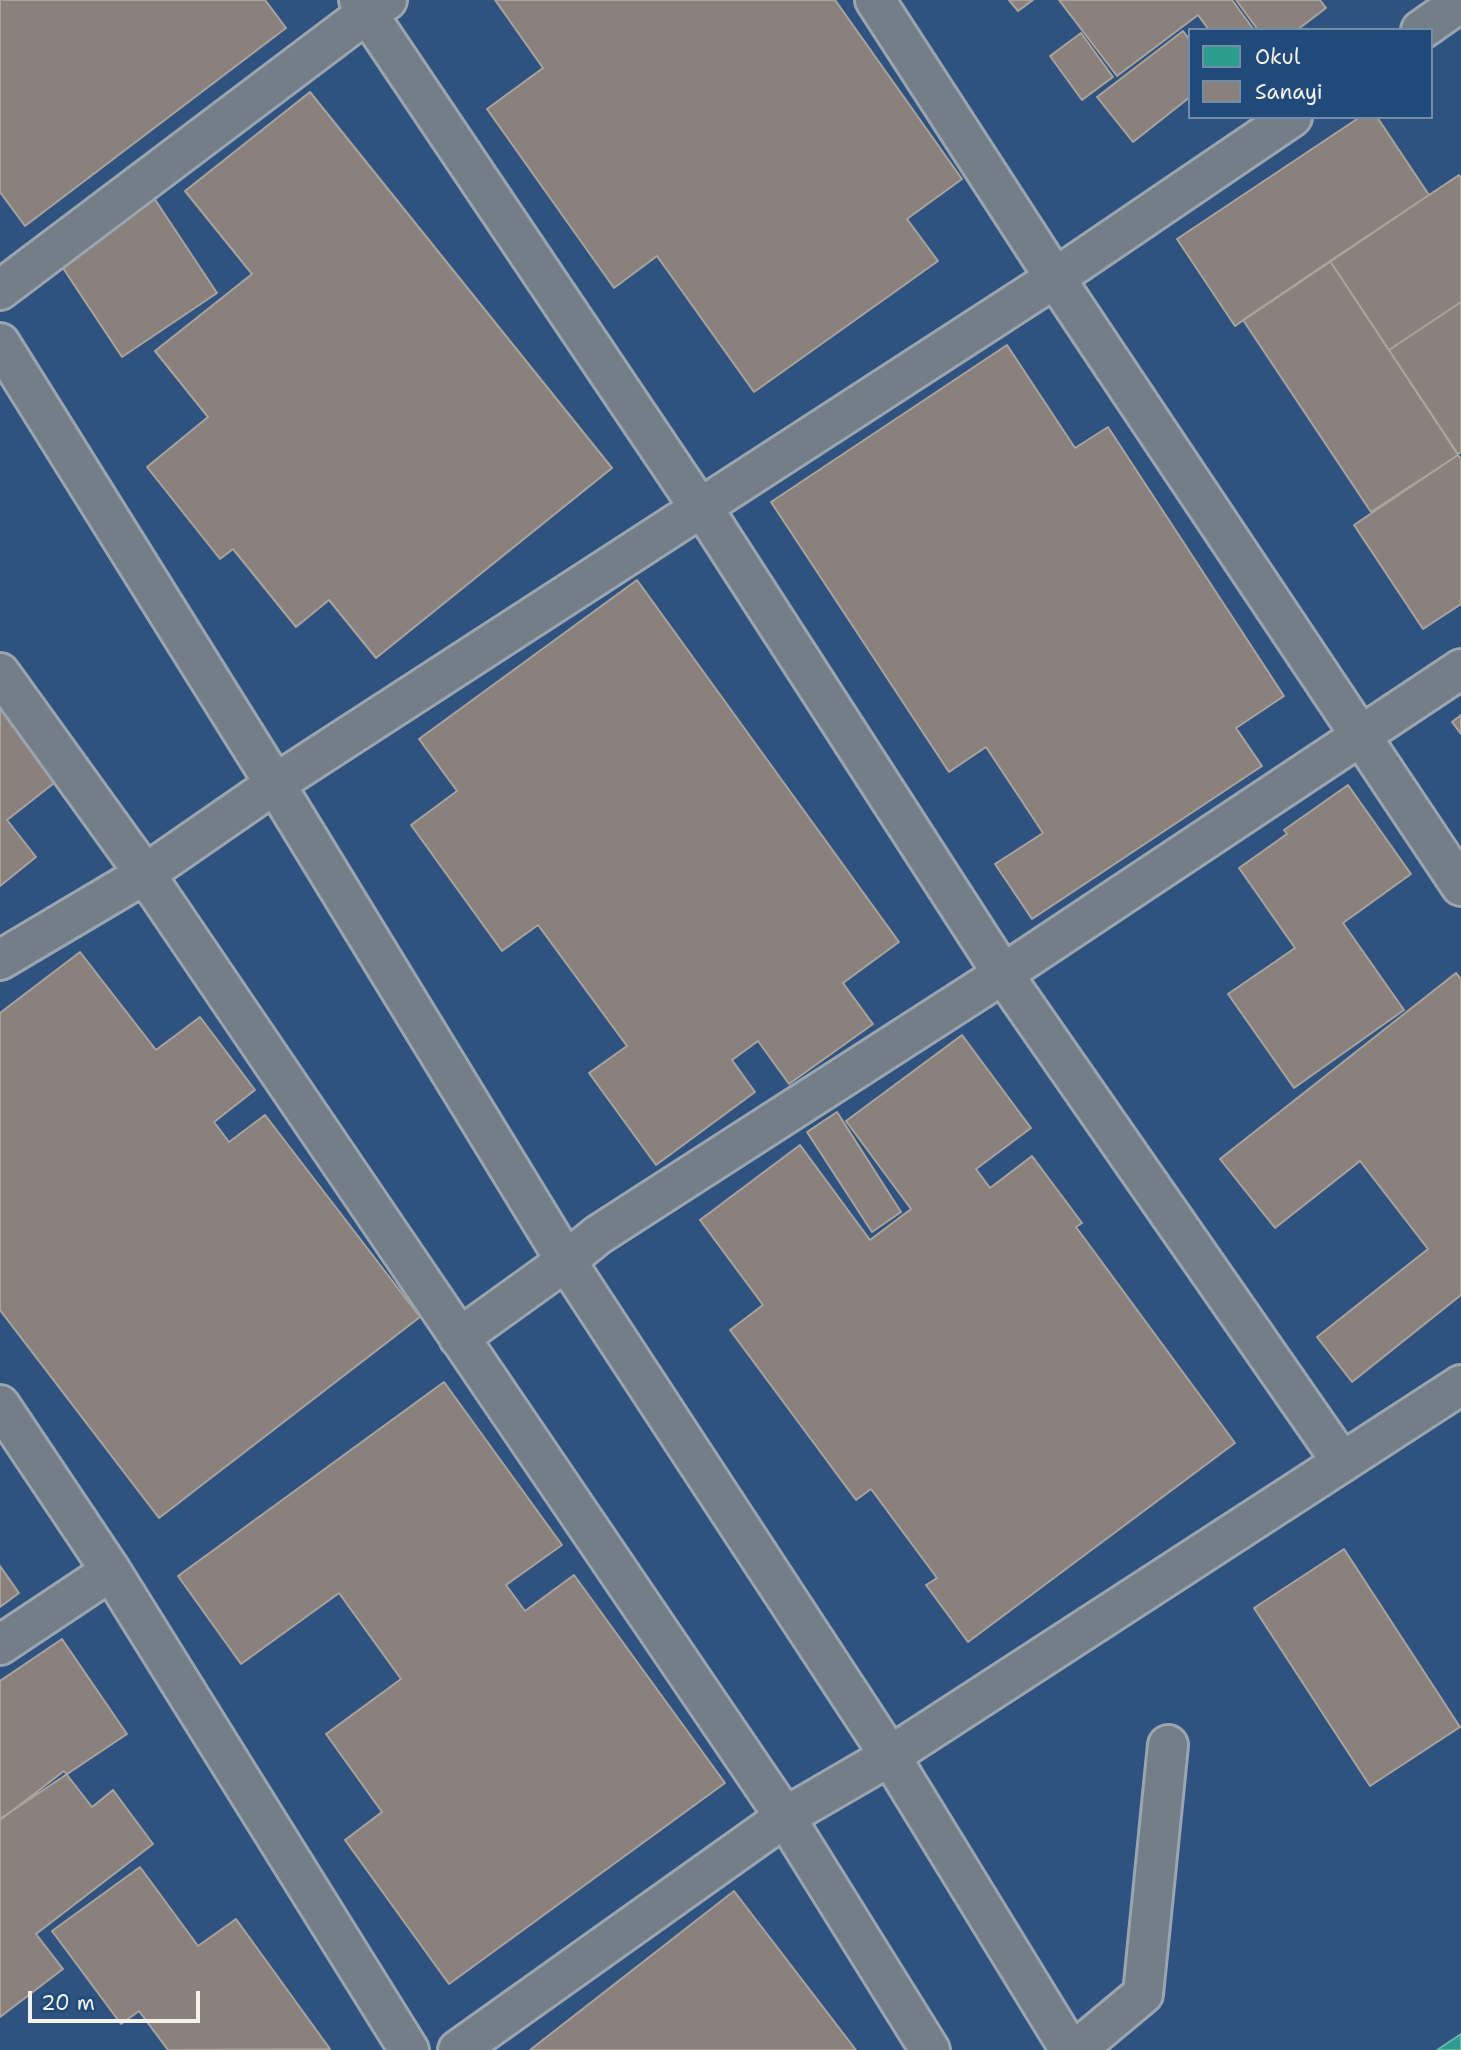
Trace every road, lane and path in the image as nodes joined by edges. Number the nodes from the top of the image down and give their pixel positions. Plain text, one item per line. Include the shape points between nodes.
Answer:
1 (875, 0) edge
2 (1461, 2) edge
3 (371, 4) edge
4 (1424, 28) edge
5 (1289, 119) edge
6 (1055, 278) junction
7 (0, 290) edge
8 (0, 343) edge
9 (702, 507) junction
10 (1461, 669) edge
11 (0, 673) edge
12 (1360, 735) junction
13 (275, 784) junction
14 (145, 874) junction
15 (1461, 886) edge
16 (0, 960) edge
17 (1003, 974) junction
18 (566, 1261) junction
19 (459, 1338) junction
20 (1461, 1385) edge
21 (0, 1405) edge
22 (1342, 1462) junction
23 (111, 1571) junction
24 (0, 1645) edge
25 (1168, 1745) dead end
26 (890, 1756) junction
27 (785, 1817) junction
28 (409, 2050) edge
29 (458, 2050) edge
30 (930, 2050) edge
31 (1070, 2050) edge
32 (1076, 2050) edge

1 - 6 street
2 - 4 street
3 - 7 street
3 - 9 street
5 - 6 street
6 - 9 street
6 - 12 street
8 - 13 street
9 - 13 street
9 - 17 street
10 - 12 street
11 - 14 street
12 - 15 street
12 - 17 street
13 - 14 street
13 - 18 street
14 - 16 street
14 - 19 street
17 - 18 street via 598,1235
17 - 22 street
18 - 19 street
18 - 26 street
19 - 27 street
20 - 22 street
21 - 23 street
22 - 26 street
23 - 24 street
23 - 28 street
25 - 32 street via 1143,1994
26 - 27 street
26 - 31 street
27 - 29 street
27 - 30 street

